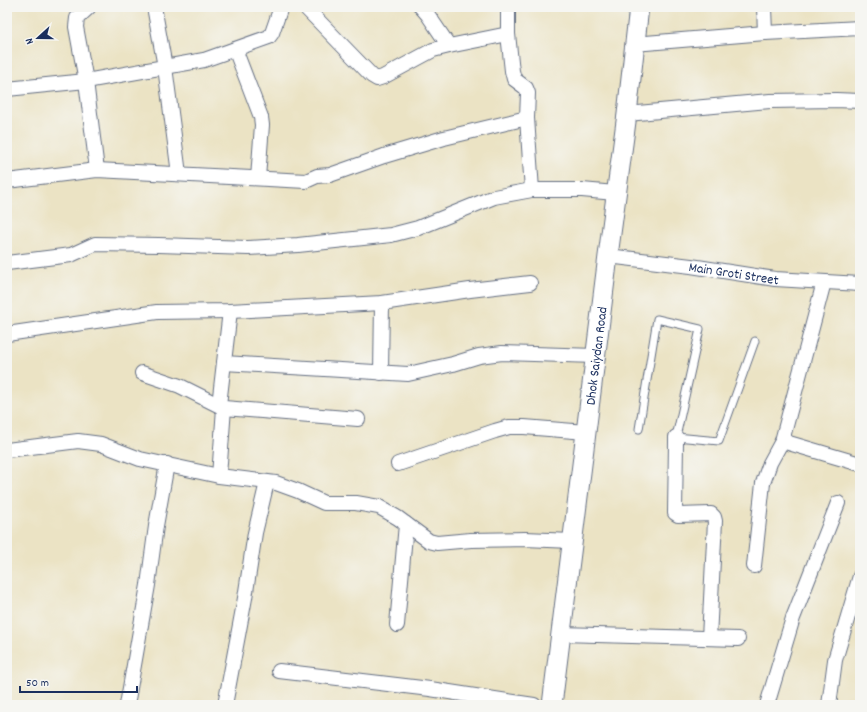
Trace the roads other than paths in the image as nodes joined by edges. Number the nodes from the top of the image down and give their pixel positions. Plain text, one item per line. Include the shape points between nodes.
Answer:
1 (89, 7) edge
2 (281, 7) edge
3 (305, 7) edge
4 (420, 7) edge
5 (508, 7) edge
6 (639, 7) edge
7 (764, 7) edge
8 (155, 12) dead end
9 (860, 28) edge
10 (765, 33) junction
11 (508, 34) junction
12 (634, 44) junction
13 (449, 46) junction
14 (235, 49) junction
15 (165, 67) junction
16 (86, 80) junction
17 (7, 89) edge
18 (860, 100) edge
19 (627, 114) junction
20 (527, 118) junction
21 (97, 170) junction
22 (179, 174) junction
23 (258, 178) junction
24 (7, 181) edge
25 (532, 190) junction
26 (616, 193) junction
27 (608, 256) junction
28 (7, 263) edge
29 (824, 282) junction
30 (530, 283) dead end
31 (860, 284) edge
32 (382, 303) junction
33 (230, 311) junction
34 (7, 334) edge
35 (755, 341) dead end
36 (595, 356) junction
37 (224, 363) junction
38 (142, 373) dead end
39 (381, 373) junction
40 (222, 407) junction
41 (358, 419) dead end
42 (639, 429) dead end
43 (586, 432) junction
44 (676, 437) junction
45 (782, 441) junction
46 (7, 450) edge
47 (167, 464) junction
48 (398, 464) dead end
49 (860, 464) edge
50 (219, 476) junction
51 (267, 482) junction
52 (838, 503) dead end
53 (406, 524) junction
54 (572, 541) junction
55 (754, 566) dead end
56 (860, 576) edge
57 (397, 625) dead end
58 (561, 634) junction
59 (709, 638) junction
60 (738, 639) dead end
61 (278, 671) dead end
62 (127, 705) edge
63 (225, 705) edge
64 (534, 705) edge
65 (552, 705) edge
66 (767, 705) edge
67 (829, 705) edge

1 - 16 street via 77,18 76,26
2 - 14 street via 269,37
3 - 13 street via 377,79 433,50
4 - 13 street
5 - 11 street
6 - 12 main road, Dhok Saiydan Road
7 - 10 street
8 - 15 street
9 - 10 street
10 - 12 street
11 - 13 street
11 - 20 street via 514,79 526,88 528,93
12 - 19 main road, Dhok Saiydan Road
14 - 15 street via 204,60
14 - 23 street via 261,117
15 - 16 street
15 - 22 street
16 - 17 street
16 - 21 street
18 - 19 street via 770,102
19 - 26 main road, Dhok Saiydan Road
20 - 23 street via 444,138 306,181
20 - 25 street
21 - 22 street
21 - 24 street
22 - 23 street
25 - 26 street
25 - 28 street via 494,197 418,228 391,235 248,248 95,244 71,255
26 - 27 main road, Dhok Saiydan Road
27 - 29 street, Main Groti Street via 775,279
27 - 36 main road, Dhok Saiydan Road
29 - 31 street, Main Groti Street
29 - 45 street
30 - 32 street
32 - 33 street
32 - 39 street
33 - 34 street via 157,312
33 - 37 street
35 - 44 lane via 719,441
36 - 39 street via 502,353 479,356 408,374
36 - 43 main road, Dhok Saiydan Road
37 - 39 street
37 - 40 street
38 - 40 street via 180,386
40 - 41 street
40 - 50 street
42 - 44 lane via 657,319 700,329
43 - 48 street via 509,427
43 - 54 main road, Dhok Saiydan Road
44 - 59 street via 675,513 711,514 716,521
45 - 49 street
45 - 55 street via 763,483
46 - 47 street via 78,441 101,444 140,459
47 - 50 street
47 - 62 street
50 - 51 street
51 - 53 street via 298,491 324,503 356,503 379,507
51 - 63 street via 255,533
52 - 66 street via 793,618
53 - 54 street via 429,541 437,543 525,539
53 - 57 street
54 - 58 main road, Dhok Saiydan Road
56 - 67 street via 836,660
58 - 59 street
58 - 65 main road, Dhok Saiydan Road
59 - 60 street
61 - 64 street via 430,689

